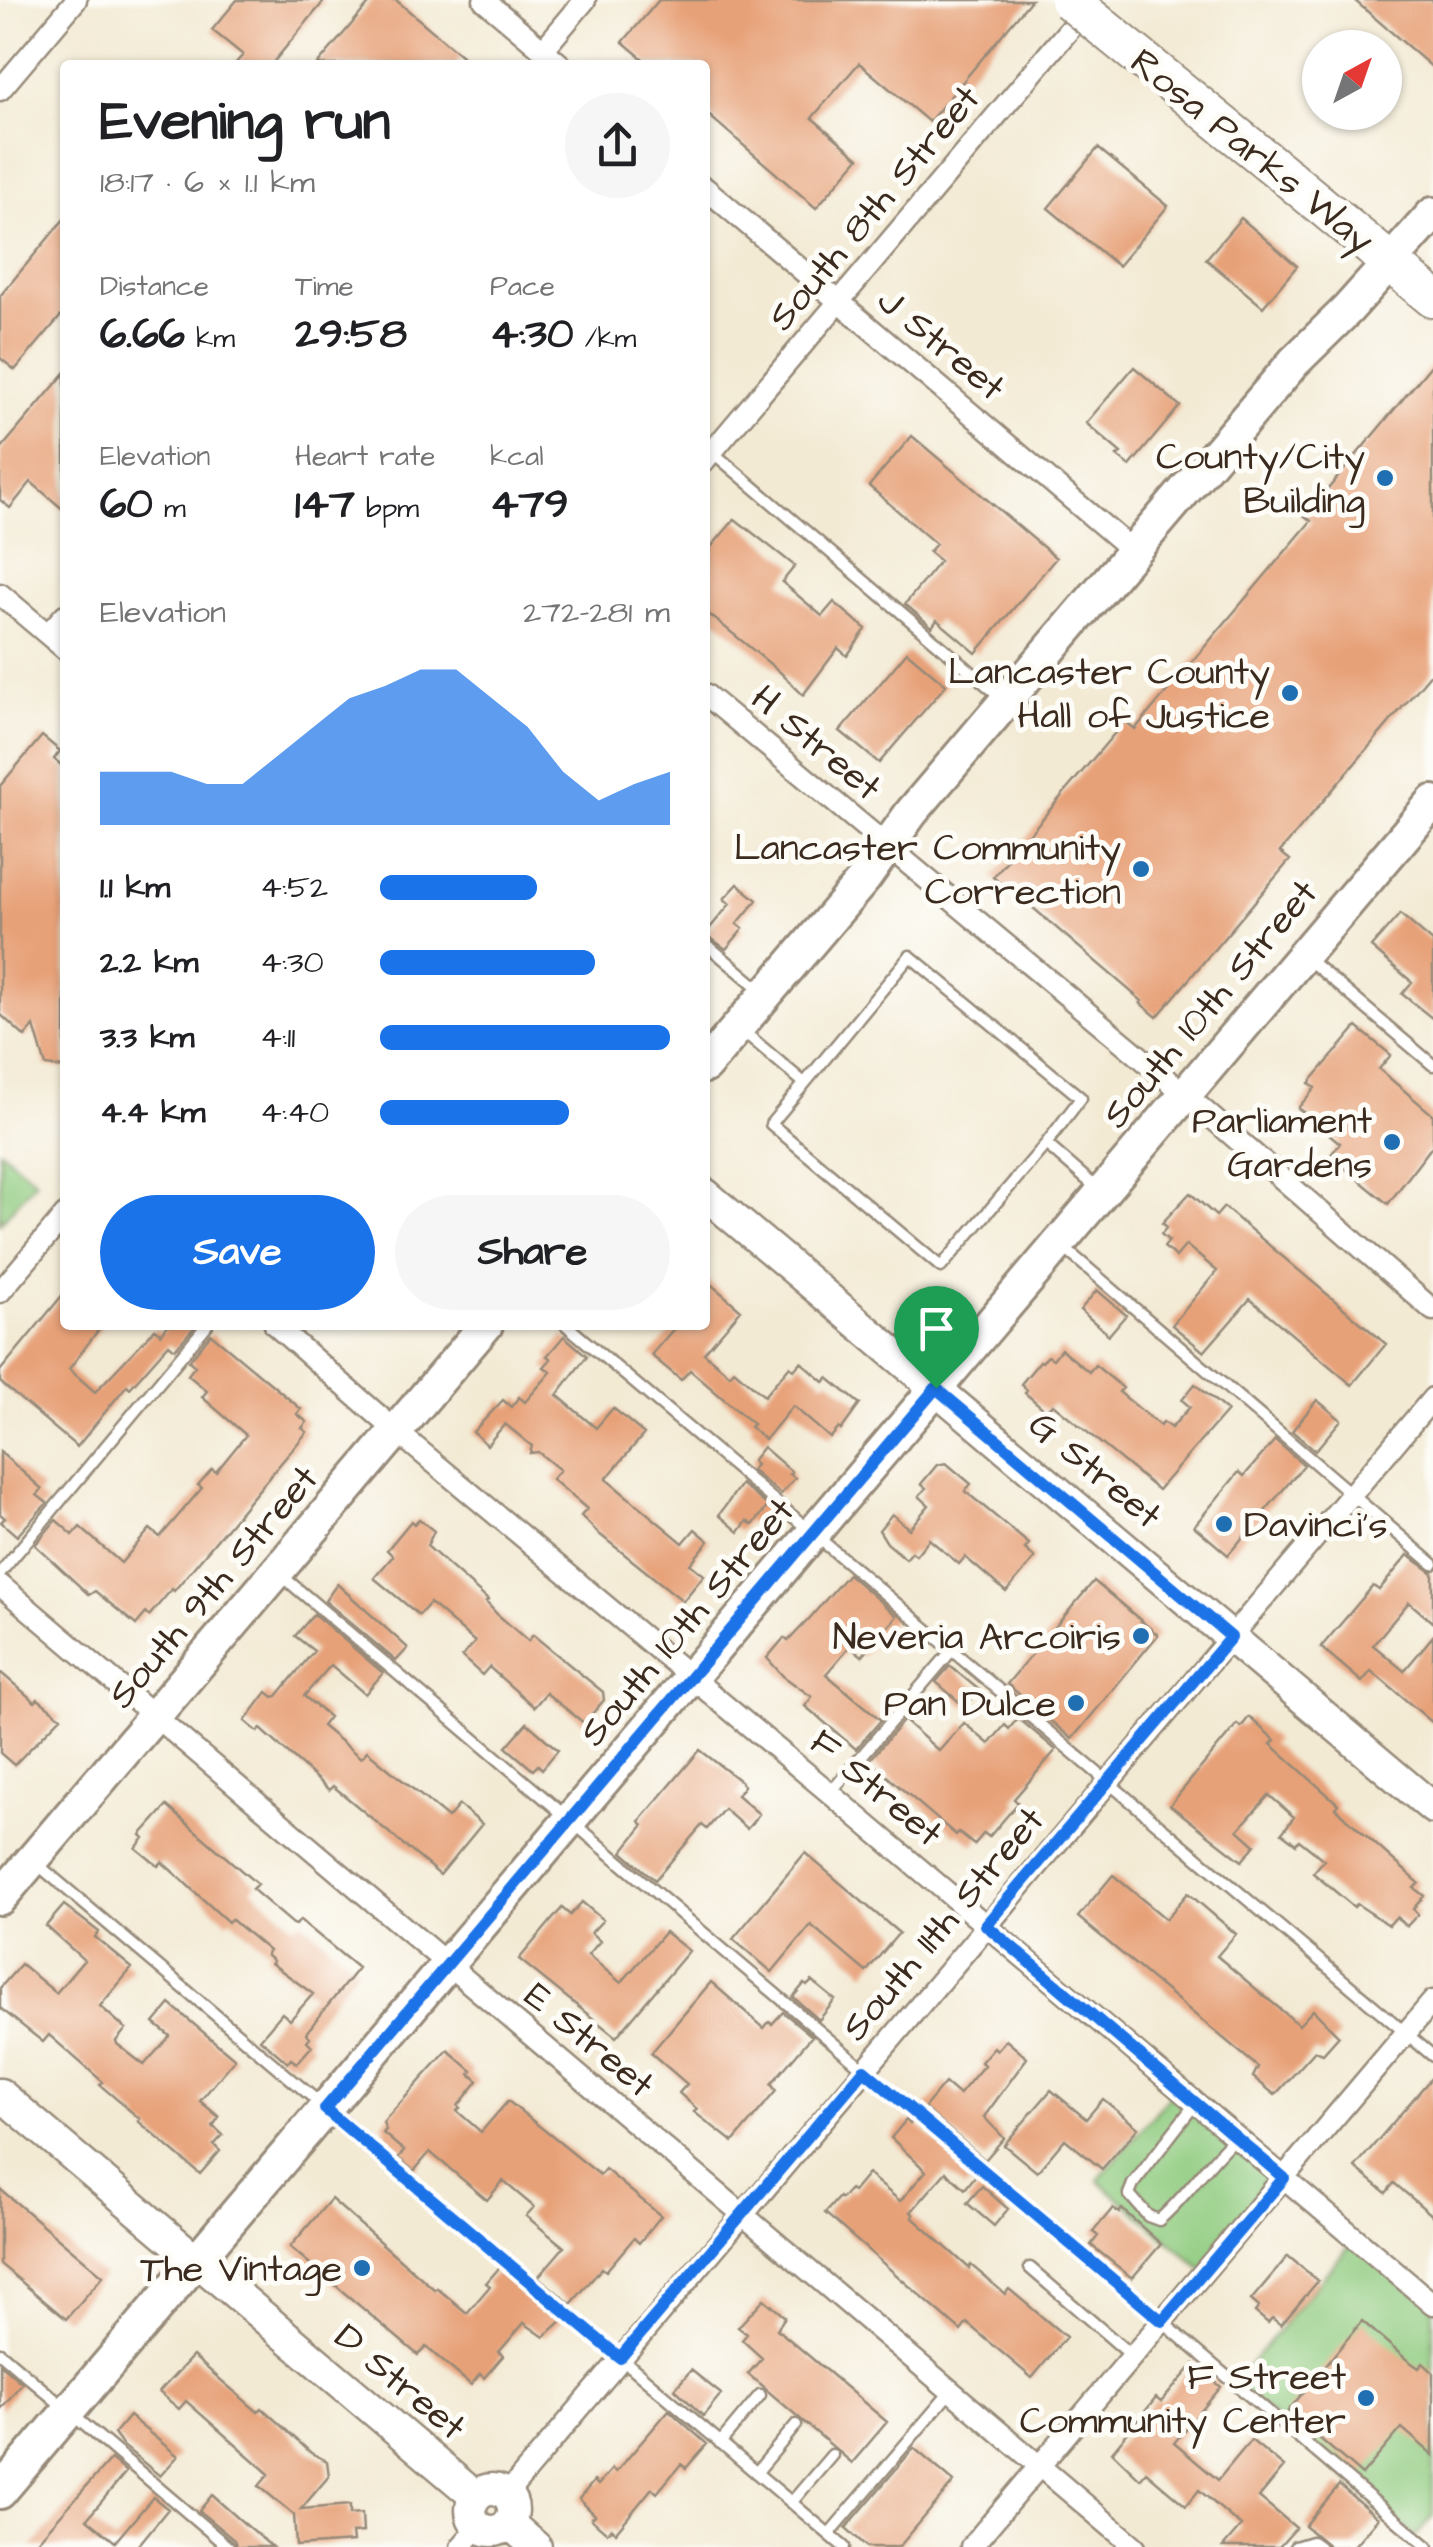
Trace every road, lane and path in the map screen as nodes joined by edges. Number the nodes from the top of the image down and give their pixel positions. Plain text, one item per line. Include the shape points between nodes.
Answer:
1 (76, 0) edge
2 (484, 0) edge
3 (585, 0) edge
4 (1069, 0) edge
5 (1095, 0) edge
6 (543, 50) junction
7 (555, 60) edge
8 (0, 90) edge
9 (710, 192) edge
10 (1433, 214) edge
11 (1391, 262) junction
12 (1433, 298) edge
13 (839, 302) junction
14 (710, 449) edge
15 (710, 455) edge
16 (1133, 551) junction
17 (0, 594) edge
18 (60, 620) edge
19 (48, 634) junction
20 (60, 645) edge
21 (710, 698) edge
22 (1006, 702) junction
23 (1429, 816) edge
24 (888, 845) junction
25 (710, 947) edge
26 (1303, 955) junction
27 (766, 994) junction
28 (738, 1027) junction
29 (710, 1060) edge
30 (1433, 1065) edge
31 (804, 1082) junction
32 (1186, 1095) junction
33 (1046, 1144) junction
34 (1101, 1192) junction
35 (710, 1198) edge
36 (60, 1221) edge
37 (1058, 1244) junction
38 (0, 1292) edge
39 (1433, 1310) edge
40 (202, 1330) edge
41 (282, 1330) edge
42 (482, 1330) edge
43 (572, 1330) edge
44 (936, 1388) junction
45 (1433, 1398) edge
46 (396, 1431) junction
47 (1352, 1494) junction
48 (812, 1534) junction
49 (1433, 1564) edge
50 (277, 1571) junction
51 (0, 1573) edge
52 (0, 1585) edge
53 (1231, 1637) junction
54 (953, 1649) junction
55 (690, 1679) junction
56 (154, 1716) junction
57 (1109, 1781) junction
58 (830, 1793) junction
59 (1433, 1808) edge
60 (570, 1820) junction
61 (32, 1860) junction
62 (0, 1898) edge
63 (986, 1925) junction
64 (448, 1964) junction
65 (1433, 2001) edge
66 (1406, 2033) junction
67 (1433, 2056) edge
68 (864, 2070) junction
69 (0, 2094) edge
70 (1196, 2103) junction
71 (325, 2109) junction
72 (1236, 2137) junction
73 (1284, 2178) junction
74 (742, 2214) junction
75 (196, 2260) junction
76 (1030, 2268) dead end
77 (1433, 2304) edge
78 (1162, 2321) junction
79 (0, 2353) edge
80 (1132, 2356) junction
81 (620, 2358) junction
82 (951, 2391) junction
83 (760, 2395) dead end
84 (69, 2411) junction
85 (796, 2425) dead end
86 (720, 2443) junction
87 (832, 2455) dead end
88 (1039, 2466) junction
89 (756, 2473) junction
90 (0, 2492) edge
91 (792, 2503) junction
92 (486, 2518) edge
93 (828, 2534) junction
94 (228, 2547) edge
95 (536, 2547) edge
96 (844, 2547) edge
97 (970, 2547) edge
98 (1135, 2547) edge
99 (1295, 2547) edge
100 (1319, 2547) edge
101 (1428, 2547) edge

1 - 8 street
2 - 6 street
3 - 6 street
4 - 11 highway, Rosa Parks Way, bridge
5 - 13 street, South 8th Street
6 - 7 street
9 - 13 street, J Street
10 - 11 main road
11 - 12 highway, Rosa Parks Way
11 - 16 main road via 1294,362
13 - 14 street, South 8th Street
13 - 16 street, J Street
15 - 22 lane
16 - 22 main road
17 - 19 street
18 - 19 street
19 - 20 street
21 - 24 street, H Street
22 - 24 main road
23 - 26 main road, South 10th Street
24 - 27 main road
24 - 32 street, H Street
25 - 27 lane
26 - 30 lane
26 - 32 main road, South 10th Street
27 - 28 main road
28 - 29 main road
28 - 31 lane
31 - 33 lane via 770,1124 941,1267
31 - 33 lane via 910,956 1081,1098
32 - 34 main road, South 10th Street
32 - 39 street, H Street
33 - 34 lane
34 - 37 main road, South 10th Street
35 - 44 street, G Street
36 - 38 street
37 - 44 main road, South 10th Street
37 - 47 lane
40 - 51 lane
41 - 46 street, F Street
42 - 46 main road, South 9th Street
43 - 48 lane
44 - 48 main road, South 10th Street
44 - 53 street, G Street
45 - 47 street, South 11th Street
46 - 50 main road, South 9th Street
46 - 55 street, F Street
47 - 49 lane
47 - 53 street, South 11th Street
48 - 54 lane
48 - 55 main road, South 10th Street
50 - 56 main road, South 9th Street
50 - 60 lane
52 - 56 street, E Street
53 - 57 street, South 11th Street
53 - 59 street, G Street
54 - 57 lane
54 - 58 lane
55 - 58 street, F Street
55 - 60 main road, South 10th Street
56 - 61 main road, South 9th Street
56 - 64 street, E Street
57 - 63 street, South 11th Street
57 - 66 lane
58 - 63 street, F Street
60 - 64 main road, South 10th Street
60 - 68 lane
61 - 62 main road, South 9th Street
61 - 71 lane
63 - 68 street, South 11th Street
63 - 70 street, F Street
64 - 71 main road, South 10th Street
64 - 74 street, E Street
65 - 66 street
66 - 67 lane
66 - 73 street
68 - 74 street, South 11th Street
68 - 78 lane
69 - 75 street, D Street
70 - 72 street, F Street
70 - 72 lane via 1133,2184 1129,2194 1148,2216 1159,2220
71 - 75 main road, South 10th Street
71 - 81 lane
72 - 73 street, F Street
73 - 77 street, F Street
73 - 78 street
74 - 81 street, South 11th Street
74 - 82 street, E Street
75 - 84 main road, South 10th Street
75 - 92 street, D Street
76 - 80 lane
78 - 80 street
78 - 101 lane
79 - 84 lane
80 - 88 street
81 - 86 lane
81 - 92 street, South 11th Street
82 - 88 street, E Street
82 - 93 lane
83 - 86 lane
84 - 90 main road, South 10th Street
84 - 94 lane
85 - 89 lane
86 - 89 lane
87 - 91 lane
88 - 97 street
88 - 98 street, E Street
89 - 91 lane
91 - 93 lane
92 - 95 street, D Street
93 - 96 lane
99 - 100 lane

